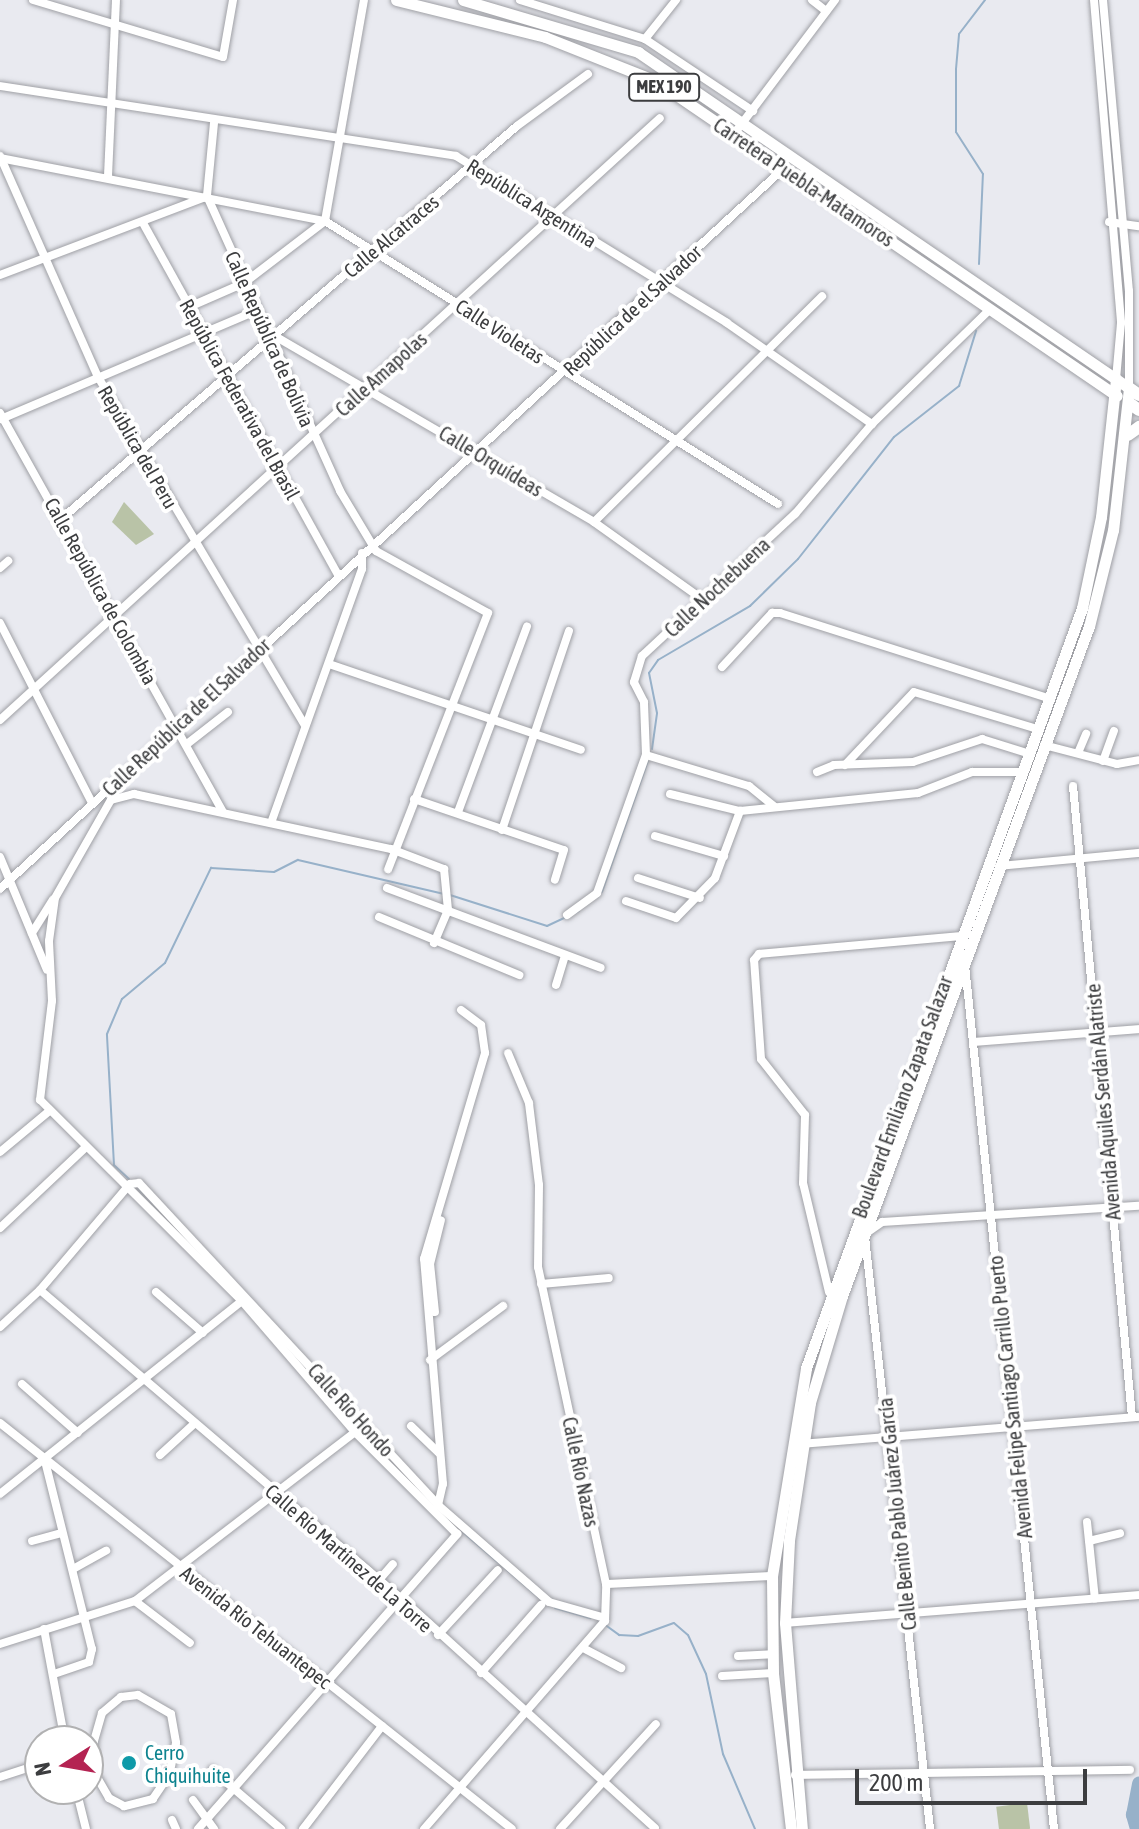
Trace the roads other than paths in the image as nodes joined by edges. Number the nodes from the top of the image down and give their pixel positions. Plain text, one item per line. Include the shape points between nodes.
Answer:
1 (33, 0) edge
2 (116, 0) edge
3 (233, 0) edge
4 (364, 0) edge
5 (396, 0) edge
6 (463, 0) edge
7 (520, 0) edge
8 (676, 0) edge
9 (812, 0) edge
10 (835, 0) edge
11 (1094, 0) edge
12 (1103, 0) edge
13 (826, 11) junction
14 (115, 25) junction
15 (645, 39) junction
16 (588, 74) dead end
17 (0, 86) edge
18 (112, 108) junction
19 (753, 111) junction
20 (660, 118) dead end
21 (214, 123) junction
22 (742, 124) junction
23 (734, 134) junction
24 (339, 141) junction
25 (0, 157) edge
26 (475, 165) junction
27 (784, 168) junction
28 (108, 176) junction
29 (207, 196) junction
30 (554, 216) junction
31 (325, 221) junction
32 (1109, 222) junction
33 (143, 223) junction
34 (1122, 223) junction
35 (1139, 226) edge
36 (376, 250) junction
37 (46, 257) junction
38 (0, 275) edge
39 (244, 283) junction
40 (659, 286) junction
41 (822, 296) dead end
42 (458, 304) junction
43 (189, 307) junction
44 (256, 311) junction
45 (988, 311) junction
46 (202, 331) junction
47 (271, 336) junction
48 (1130, 343) junction
49 (1119, 344) junction
50 (768, 350) junction
51 (564, 373) junction
52 (227, 375) junction
53 (98, 377) junction
54 (1116, 379) junction
55 (366, 388) junction
56 (1115, 394) junction
57 (1134, 399) edge
58 (1, 417) edge
59 (872, 424) junction
60 (313, 434) junction
61 (1131, 435) edge
62 (679, 441) junction
63 (1110, 441) junction
64 (138, 447) junction
65 (474, 451) junction
66 (278, 466) junction
67 (778, 504) dead end
68 (60, 520) junction
69 (594, 522) junction
70 (194, 544) junction
71 (372, 545) junction
72 (362, 553) junction
73 (8, 561) dead end
74 (0, 568) edge
75 (338, 575) junction
76 (702, 599) junction
77 (113, 615) junction
78 (0, 623) edge
79 (527, 626) dead end
80 (569, 631) dead end
81 (259, 650) junction
82 (329, 664) junction
83 (722, 667) dead end
84 (36, 689) junction
85 (1048, 698) junction
86 (451, 705) junction
87 (228, 712) dead end
88 (496, 719) junction
89 (0, 720) edge
90 (304, 724) junction
91 (177, 725) junction
92 (1037, 729) junction
93 (1114, 731) dead end
94 (537, 734) junction
95 (1086, 734) dead end
96 (187, 744) junction
97 (1044, 745) junction
98 (581, 750) dead end
99 (1027, 753) junction
100 (1078, 753) junction
101 (646, 755) junction
102 (1139, 760) edge
103 (1103, 761) junction
104 (845, 765) junction
105 (817, 772) dead end
106 (1020, 772) junction
107 (117, 782) junction
108 (1073, 786) dead end
109 (124, 794) junction
110 (670, 794) dead end
111 (108, 796) junction
112 (414, 799) junction
113 (92, 803) junction
114 (774, 806) junction
115 (740, 811) junction
116 (223, 812) junction
117 (458, 812) junction
118 (271, 823) junction
119 (502, 830) junction
120 (655, 836) dead end
121 (391, 849) junction
122 (1139, 853) edge
123 (724, 856) junction
124 (0, 857) edge
125 (1080, 858) junction
126 (987, 862) junction
127 (1001, 867) junction
128 (388, 869) dead end
129 (11, 878) junction
130 (638, 878) dead end
131 (555, 880) dead end
132 (387, 888) dead end
133 (0, 889) edge
134 (55, 898) junction
135 (700, 898) junction
136 (626, 901) dead end
137 (448, 910) junction
138 (567, 915) dead end
139 (379, 917) dead end
140 (32, 933) junction
141 (960, 936) junction
142 (434, 943) junction
143 (565, 955) junction
144 (965, 964) junction
145 (601, 968) dead end
146 (49, 975) junction
147 (519, 975) dead end
148 (556, 985) dead end
149 (461, 1010) dead end
150 (1139, 1029) edge
151 (1098, 1032) junction
152 (974, 1042) junction
153 (508, 1053) dead end
154 (48, 1112) junction
155 (85, 1148) junction
156 (0, 1152) edge
157 (131, 1185) junction
158 (863, 1199) junction
159 (1139, 1206) edge
160 (1111, 1209) junction
161 (991, 1215) junction
162 (441, 1220) dead end
163 (0, 1228) edge
164 (850, 1239) junction
165 (863, 1240) junction
166 (609, 1278) dead end
167 (541, 1284) junction
168 (40, 1290) junction
169 (156, 1292) dead end
170 (829, 1292) junction
171 (432, 1297) junction
172 (242, 1301) junction
173 (423, 1303) junction
174 (503, 1306) dead end
175 (435, 1312) dead end
176 (0, 1327) edge
177 (203, 1333) junction
178 (430, 1360) junction
179 (146, 1381) junction
180 (22, 1384) dead end
181 (1136, 1417) edge
182 (0, 1423) edge
183 (195, 1423) junction
184 (1012, 1425) junction
185 (411, 1426) dead end
186 (355, 1432) junction
187 (78, 1433) junction
188 (891, 1436) junction
189 (801, 1444) junction
190 (439, 1453) junction
191 (160, 1455) dead end
192 (45, 1460) junction
193 (274, 1493) junction
194 (0, 1494) edge
195 (438, 1505) junction
196 (1087, 1522) dead end
197 (62, 1533) junction
198 (1120, 1533) dead end
199 (32, 1541) dead end
200 (1089, 1541) junction
201 (106, 1551) dead end
202 (393, 1564) dead end
203 (178, 1566) junction
204 (73, 1569) junction
205 (498, 1570) dead end
206 (772, 1576) junction
207 (379, 1580) junction
208 (606, 1584) junction
209 (1139, 1595) edge
210 (400, 1597) junction
211 (1095, 1599) junction
212 (135, 1601) junction
213 (601, 1601) junction
214 (1032, 1604) junction
215 (541, 1605) dead end
216 (591, 1614) junction
217 (81, 1616) junction
218 (907, 1616) junction
219 (604, 1622) junction
220 (785, 1623) junction
221 (44, 1629) junction
222 (438, 1635) junction
223 (190, 1643) dead end
224 (0, 1644) edge
225 (585, 1649) junction
226 (772, 1654) junction
227 (738, 1656) dead end
228 (621, 1668) dead end
229 (481, 1673) junction
230 (773, 1673) junction
231 (54, 1674) junction
232 (722, 1676) dead end
233 (326, 1681) junction
234 (528, 1712) junction
235 (656, 1724) dead end
236 (62, 1725) edge
237 (97, 1725) edge
238 (382, 1726) junction
239 (24, 1769) edge
240 (212, 1770) dead end
241 (1130, 1770) dead end
242 (1049, 1772) junction
243 (925, 1773) junction
244 (795, 1775) junction
245 (0, 1777) edge
246 (605, 1779) junction
247 (233, 1788) junction
248 (460, 1789) junction
249 (104, 1790) edge
250 (193, 1800) dead end
251 (80, 1805) edge
252 (207, 1819) junction
253 (424, 1828) edge
254 (655, 1828) edge
255 (86, 1829) edge
256 (198, 1829) edge
257 (214, 1829) edge
258 (281, 1829) edge
259 (303, 1829) edge
260 (512, 1829) edge
261 (560, 1829) edge
262 (791, 1829) edge
263 (802, 1829) edge
264 (930, 1829) edge
265 (1054, 1829) edge

1 - 14 street
2 - 14 street
3 - 14 street via 223,57
4 - 24 street
5 - 23 main road, Carretera Puebla-Matamoros / MEX 190 via 545,37 620,63
6 - 22 main road, Carretera Puebla-Matamoros / MEX 190 via 638,52
7 - 15 street
8 - 15 street
9 - 13 street
10 - 13 street
11 - 32 street
12 - 34 street
13 - 19 street
14 - 18 street
15 - 19 street
16 - 26 street, Calle Alcatraces
17 - 18 street, República Argentina
18 - 21 street, República Argentina
18 - 28 street
19 - 22 street
20 - 30 street, Calle Amapolas
21 - 24 street, República Argentina
21 - 29 street, Calle República de Bolivia
22 - 23 street
22 - 54 main road, Carretera Puebla-Matamoros / MEX 190
23 - 27 main road, Carretera Puebla-Matamoros / MEX 190
24 - 26 street, República Argentina via 456,156
24 - 31 street
25 - 28 street, Calle Violetas
25 - 37 street, República del Peru
26 - 30 street, República Argentina
26 - 36 street, Calle Alcatraces
27 - 40 street, República de el Salvador
27 - 45 main road, Carretera Puebla-Matamoros / MEX 190
28 - 29 street, Calle Violetas
29 - 31 street, Calle Violetas
29 - 33 street
29 - 39 street, Calle República de Bolivia
30 - 40 street, República Argentina
30 - 42 street, Calle Amapolas
31 - 36 street, Calle Violetas
31 - 39 street
32 - 34 street
32 - 49 street
33 - 37 street
33 - 43 street, República Federativa del Brasil
34 - 35 street
34 - 48 street
36 - 42 street, Calle Violetas
36 - 47 street, Calle Alcatraces
37 - 38 street
37 - 53 street, República del Peru
39 - 43 street
39 - 44 street, Calle República de Bolivia
40 - 50 street, República Argentina
40 - 51 street, República de el Salvador
41 - 50 street
42 - 51 street, Calle Violetas
42 - 55 street, Calle Amapolas
43 - 46 street, República Federativa del Brasil
44 - 46 street
44 - 47 street, Calle República de Bolivia
45 - 56 main road, Carretera Puebla-Matamoros / MEX 190
45 - 59 street, Calle Nochebuena
46 - 52 street, República Federativa del Brasil
46 - 53 street
47 - 52 street, Calle Alcatraces
47 - 55 street, Calle Orquídeas
47 - 60 street, Calle República de Bolivia
48 - 49 street
48 - 57 street
49 - 54 street
50 - 59 street, República Argentina
50 - 62 street
51 - 62 street, Calle Violetas
51 - 65 street, República de el Salvador
52 - 64 street, Calle Alcatraces
52 - 66 street, República Federativa del Brasil
53 - 58 street
53 - 64 street, República del Peru
54 - 56 main road, Boulevard Emiliano Zapata Salazar
54 - 57 main road, Carretera Puebla-Matamoros / MEX 190
55 - 60 street, Calle Amapolas
55 - 65 street, Calle Orquídeas
56 - 57 main road, Carretera Puebla-Matamoros / MEX 190
56 - 63 main road, Boulevard Emiliano Zapata Salazar
57 - 61 main road, Boulevard Emiliano Zapata Salazar
58 - 68 street, Calle República de Colombia
59 - 76 street, Calle Nochebuena via 795,514
60 - 66 street, Calle Amapolas
60 - 71 street, Calle República de Bolivia
61 - 63 main road
61 - 97 main road, Boulevard Emiliano Zapata Salazar via 1096,601
62 - 67 street, Calle Violetas
62 - 69 street
63 - 85 main road, Boulevard Emiliano Zapata Salazar via 1088,583
64 - 68 street, Calle Alcatraces
64 - 70 street, República del Peru
65 - 69 street, Calle Orquídeas
65 - 71 street, República de el Salvador
66 - 70 street, Calle Amapolas
66 - 75 street, República Federativa del Brasil
68 - 77 street, Calle República de Colombia
69 - 76 street, Calle Orquídeas
70 - 77 street, Calle Amapolas
70 - 81 street, República del Peru
71 - 72 street, Calle República de El Salvador
71 - 86 street via 488,613
72 - 75 street, Calle República de El Salvador
72 - 82 street
73 - 74 street
75 - 81 street, Calle República de El Salvador
76 - 101 street, Calle Nochebuena via 642,656 634,682 644,702
77 - 84 street, Calle Amapolas
77 - 91 street, Calle República de Colombia
78 - 84 street
79 - 88 street
80 - 94 street
81 - 90 street, República del Peru
81 - 91 street, Calle República de El Salvador
82 - 86 street
82 - 90 street
83 - 85 street via 772,613 780,613
84 - 89 street, Calle Amapolas
84 - 113 street
85 - 92 main road, Boulevard Emiliano Zapata Salazar
86 - 88 street
86 - 112 street
87 - 96 street
88 - 94 street
88 - 117 street
90 - 118 street
91 - 96 street, Calle República de Colombia
91 - 107 street, Calle República de El Salvador
92 - 99 main road, Boulevard Emiliano Zapata Salazar
92 - 104 street via 914,692
93 - 103 street
94 - 98 street
94 - 119 street
95 - 100 street
96 - 116 street, Calle República de Colombia
97 - 100 street
97 - 127 main road, Boulevard Emiliano Zapata Salazar
99 - 104 street via 982,739 913,762
99 - 106 main road, Boulevard Emiliano Zapata Salazar
100 - 103 street
101 - 114 street via 749,786
101 - 138 street, Calle Nochebuena via 597,893
102 - 103 street
104 - 105 street
106 - 114 street via 972,772 918,793
106 - 126 main road, Boulevard Emiliano Zapata Salazar
107 - 109 street
107 - 111 street, Calle República de El Salvador
108 - 125 street, Avenida Aquiles Serdán Alatriste
109 - 111 street
109 - 116 street
110 - 115 street
111 - 113 street, Calle República de El Salvador
111 - 134 street
112 - 117 street
112 - 121 street
113 - 129 street, Calle República de El Salvador
114 - 115 street
115 - 123 street
116 - 118 street
117 - 119 street
118 - 121 street
119 - 131 street via 564,850
120 - 123 street
121 - 128 street
121 - 137 street via 444,869
122 - 125 street
123 - 135 street
124 - 129 street
125 - 127 street
125 - 151 street, Avenida Aquiles Serdán Alatriste
126 - 127 street
126 - 141 main road, Boulevard Emiliano Zapata Salazar
127 - 144 main road, Boulevard Emiliano Zapata Salazar
129 - 133 street, Calle República de El Salvador
129 - 140 street
130 - 135 street
132 - 137 street
134 - 140 street
134 - 146 street
135 - 136 street via 676,918
137 - 142 street
137 - 143 street
139 - 142 street
140 - 146 street
141 - 158 main road, Boulevard Emiliano Zapata Salazar
141 - 170 street via 759,954 754,960 761,1059 805,1115 803,1183
142 - 147 street
143 - 145 street
143 - 148 street
144 - 152 street, Avenida Felipe Santiago Carrillo Puerto
144 - 165 main road, Boulevard Emiliano Zapata Salazar
146 - 154 street via 52,1001 37,1089
149 - 173 street via 484,1034 484,1066 434,1218
150 - 151 street
151 - 152 street
151 - 160 street, Avenida Aquiles Serdán Alatriste
152 - 161 street, Avenida Felipe Santiago Carrillo Puerto
153 - 167 street, Calle Río Nazas via 526,1086 535,1143
154 - 155 street
154 - 156 street
155 - 157 street
155 - 163 street
157 - 168 street
157 - 172 street, Calle Río Hondo
157 - 195 street, Calle Río Hondo via 211,1255
158 - 164 main road, Boulevard Emiliano Zapata Salazar
158 - 165 street, Calle Benito Pablo Juárez García
159 - 160 street
160 - 161 street
160 - 181 street, Avenida Aquiles Serdán Alatriste
161 - 165 street via 882,1222
161 - 184 street, Avenida Felipe Santiago Carrillo Puerto
162 - 171 street via 430,1264
164 - 165 main road
164 - 170 main road, Boulevard Emiliano Zapata Salazar
165 - 188 street, Calle Benito Pablo Juárez García
165 - 189 main road, Boulevard Emiliano Zapata Salazar
166 - 167 street
167 - 208 street, Calle Río Nazas
168 - 176 street
168 - 179 street, Calle Río Martínez de La Torre
169 - 177 street
170 - 206 main road, Boulevard Emiliano Zapata Salazar via 789,1442
171 - 173 street
171 - 175 street
172 - 177 street
172 - 186 street, Calle Río Hondo
173 - 178 street
174 - 178 street
177 - 179 street
178 - 190 street
179 - 183 street, Calle Río Martínez de La Torre
179 - 187 street
180 - 187 street
181 - 184 street
182 - 192 street, Avenida Río Tehuantepec
183 - 191 street
183 - 193 street, Calle Río Martínez de La Torre
184 - 188 street
184 - 214 street, Avenida Felipe Santiago Carrillo Puerto
185 - 190 street
186 - 193 street
186 - 210 street, Calle Río Hondo via 457,1534
187 - 192 street
188 - 189 street
188 - 218 street, Calle Benito Pablo Juárez García
189 - 220 main road, Boulevard Emiliano Zapata Salazar
190 - 195 street via 443,1495
192 - 194 street
192 - 197 street
192 - 203 street, Avenida Río Tehuantepec
193 - 203 street
193 - 207 street, Calle Río Martínez de La Torre
195 - 216 street, Calle Río Hondo via 520,1582 549,1602
196 - 200 street
197 - 199 street
197 - 204 street
198 - 200 street
200 - 211 street
201 - 204 street
202 - 207 street
203 - 212 street
203 - 233 street, Avenida Río Tehuantepec
204 - 217 street
205 - 222 street
206 - 208 street
206 - 226 main road, Boulevard Emiliano Zapata Salazar
207 - 210 street, Calle Río Martínez de La Torre
208 - 213 street, Calle Río Nazas
209 - 211 street
210 - 222 street, Calle Río Martínez de La Torre
210 - 233 street
211 - 214 street
212 - 217 street
212 - 223 street
213 - 216 street
213 - 219 street, Calle Río Nazas
214 - 218 street
214 - 242 street, Avenida Felipe Santiago Carrillo Puerto
215 - 229 street
216 - 219 street, Calle Río Hondo
217 - 221 street
217 - 231 street via 92,1649 89,1662
218 - 220 street
218 - 243 street, Calle Benito Pablo Juárez García
219 - 225 street
220 - 244 main road, Boulevard Emiliano Zapata Salazar
221 - 224 street
221 - 231 street
222 - 229 street, Calle Río Martínez de La Torre
225 - 228 street
225 - 234 street
226 - 227 street
226 - 230 main road, Boulevard Emiliano Zapata Salazar
229 - 234 street, Calle Río Martínez de La Torre
230 - 232 street
230 - 262 main road, Boulevard Emiliano Zapata Salazar
231 - 236 street
233 - 238 street, Avenida Río Tehuantepec
233 - 247 street
234 - 246 street, Calle Río Martínez de La Torre
234 - 248 street
235 - 246 street
237 - 249 street via 102,1713 121,1697 154,1700 171,1714 172,1763 153,1799 124,1806
238 - 248 street, Avenida Río Tehuantepec
238 - 259 street
239 - 245 street
240 - 247 street
241 - 242 street
242 - 243 street
242 - 265 street, Avenida Felipe Santiago Carrillo Puerto
243 - 244 street
243 - 264 street, Calle Benito Pablo Juárez García
244 - 263 main road, Boulevard Emiliano Zapata Salazar
246 - 254 street, Calle Río Martínez de La Torre
246 - 261 street
247 - 252 street
247 - 258 street
248 - 253 street
248 - 260 street, Avenida Río Tehuantepec
250 - 252 street
251 - 255 street
252 - 256 street
252 - 257 street

